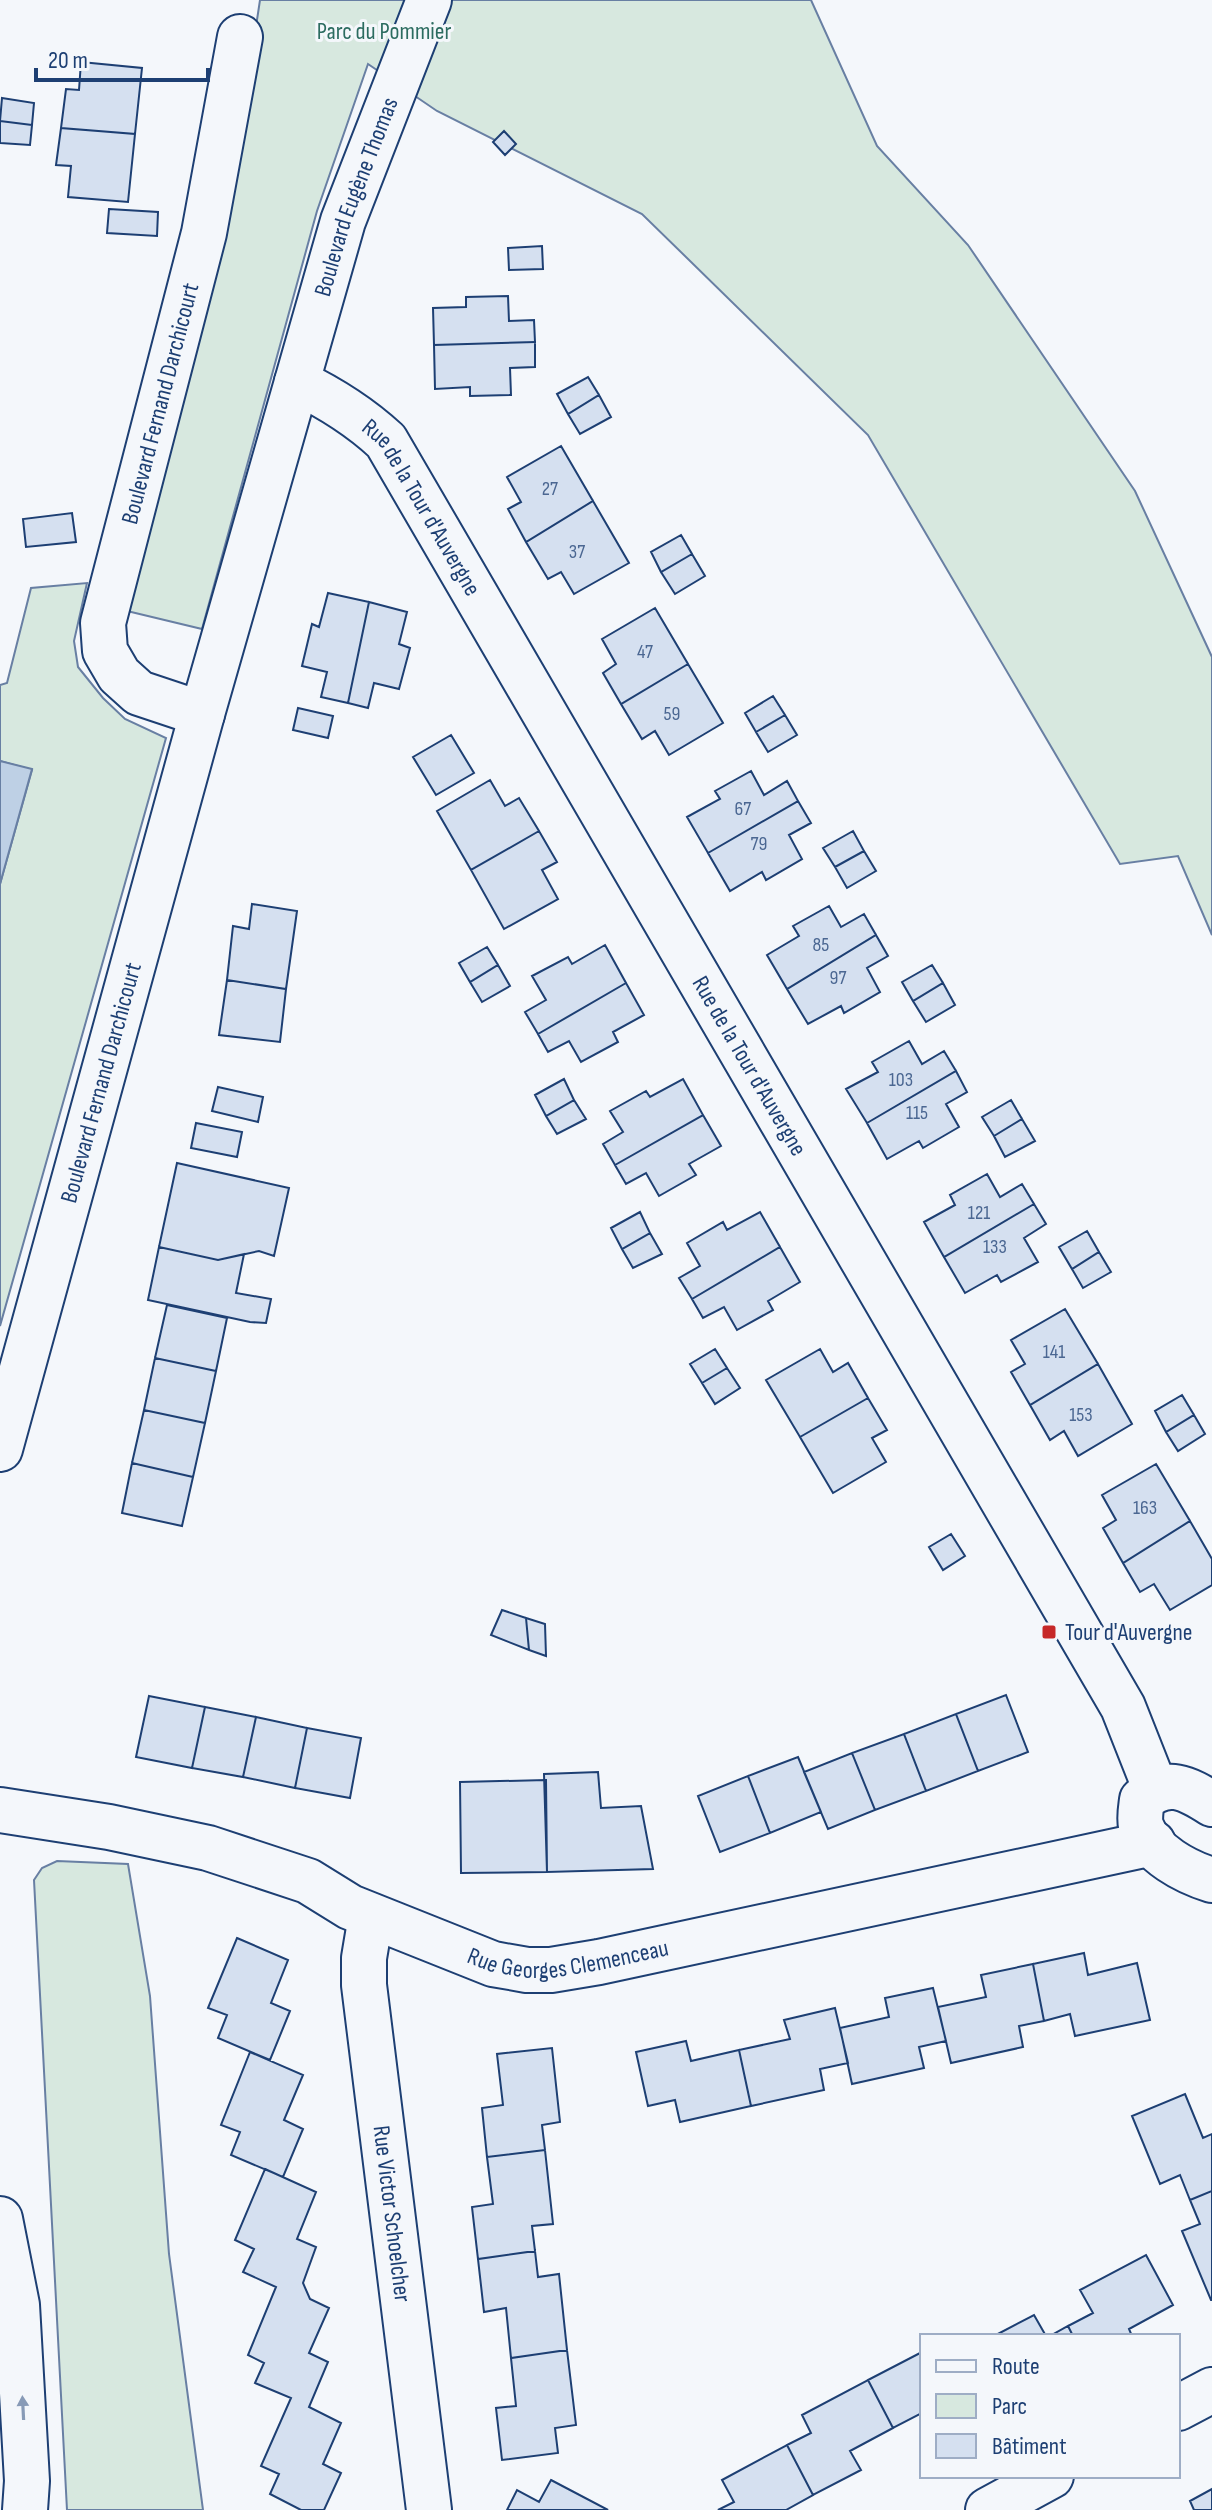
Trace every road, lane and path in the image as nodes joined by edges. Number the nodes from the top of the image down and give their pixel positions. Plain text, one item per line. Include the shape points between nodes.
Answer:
1 (426, 7) edge
2 (240, 37) dead end
3 (297, 382) junction
4 (202, 714) junction
5 (0, 1449) edge
6 (1155, 1788) junction
7 (1212, 1804) edge
8 (0, 1810) edge
9 (1153, 1843) junction
10 (1212, 1880) edge
11 (371, 1916) junction
12 (0, 2219) edge
13 (1212, 2390) edge
14 (1180, 2407) edge
15 (1048, 2478) edge
16 (998, 2508) edge
17 (25, 2510) edge
18 (429, 2510) edge

1 - 3 street, Boulevard Eugène Thomas via 343,221
2 - 4 street, Boulevard Fernand Darchicourt via 204,233 103,623 105,651 119,675 139,693
3 - 4 street, Boulevard Fernand Darchicourt
3 - 6 street, Rue de la Tour d'Auvergne via 374,429 400,463 1123,1707
4 - 5 street, Boulevard Fernand Darchicourt
6 - 7 street via 1191,1790
6 - 9 street via 1142,1800 1140,1821
8 - 11 street, Rue Georges Clemenceau via 208,1848 308,1881
9 - 10 street via 1182,1868
9 - 11 street, Rue Georges Clemenceau via 551,1970 493,1964
11 - 18 street, Rue Victor Schoelcher via 364,1985
17 -> 12 street via 17,2305
13 - 14 street
15 - 16 street

